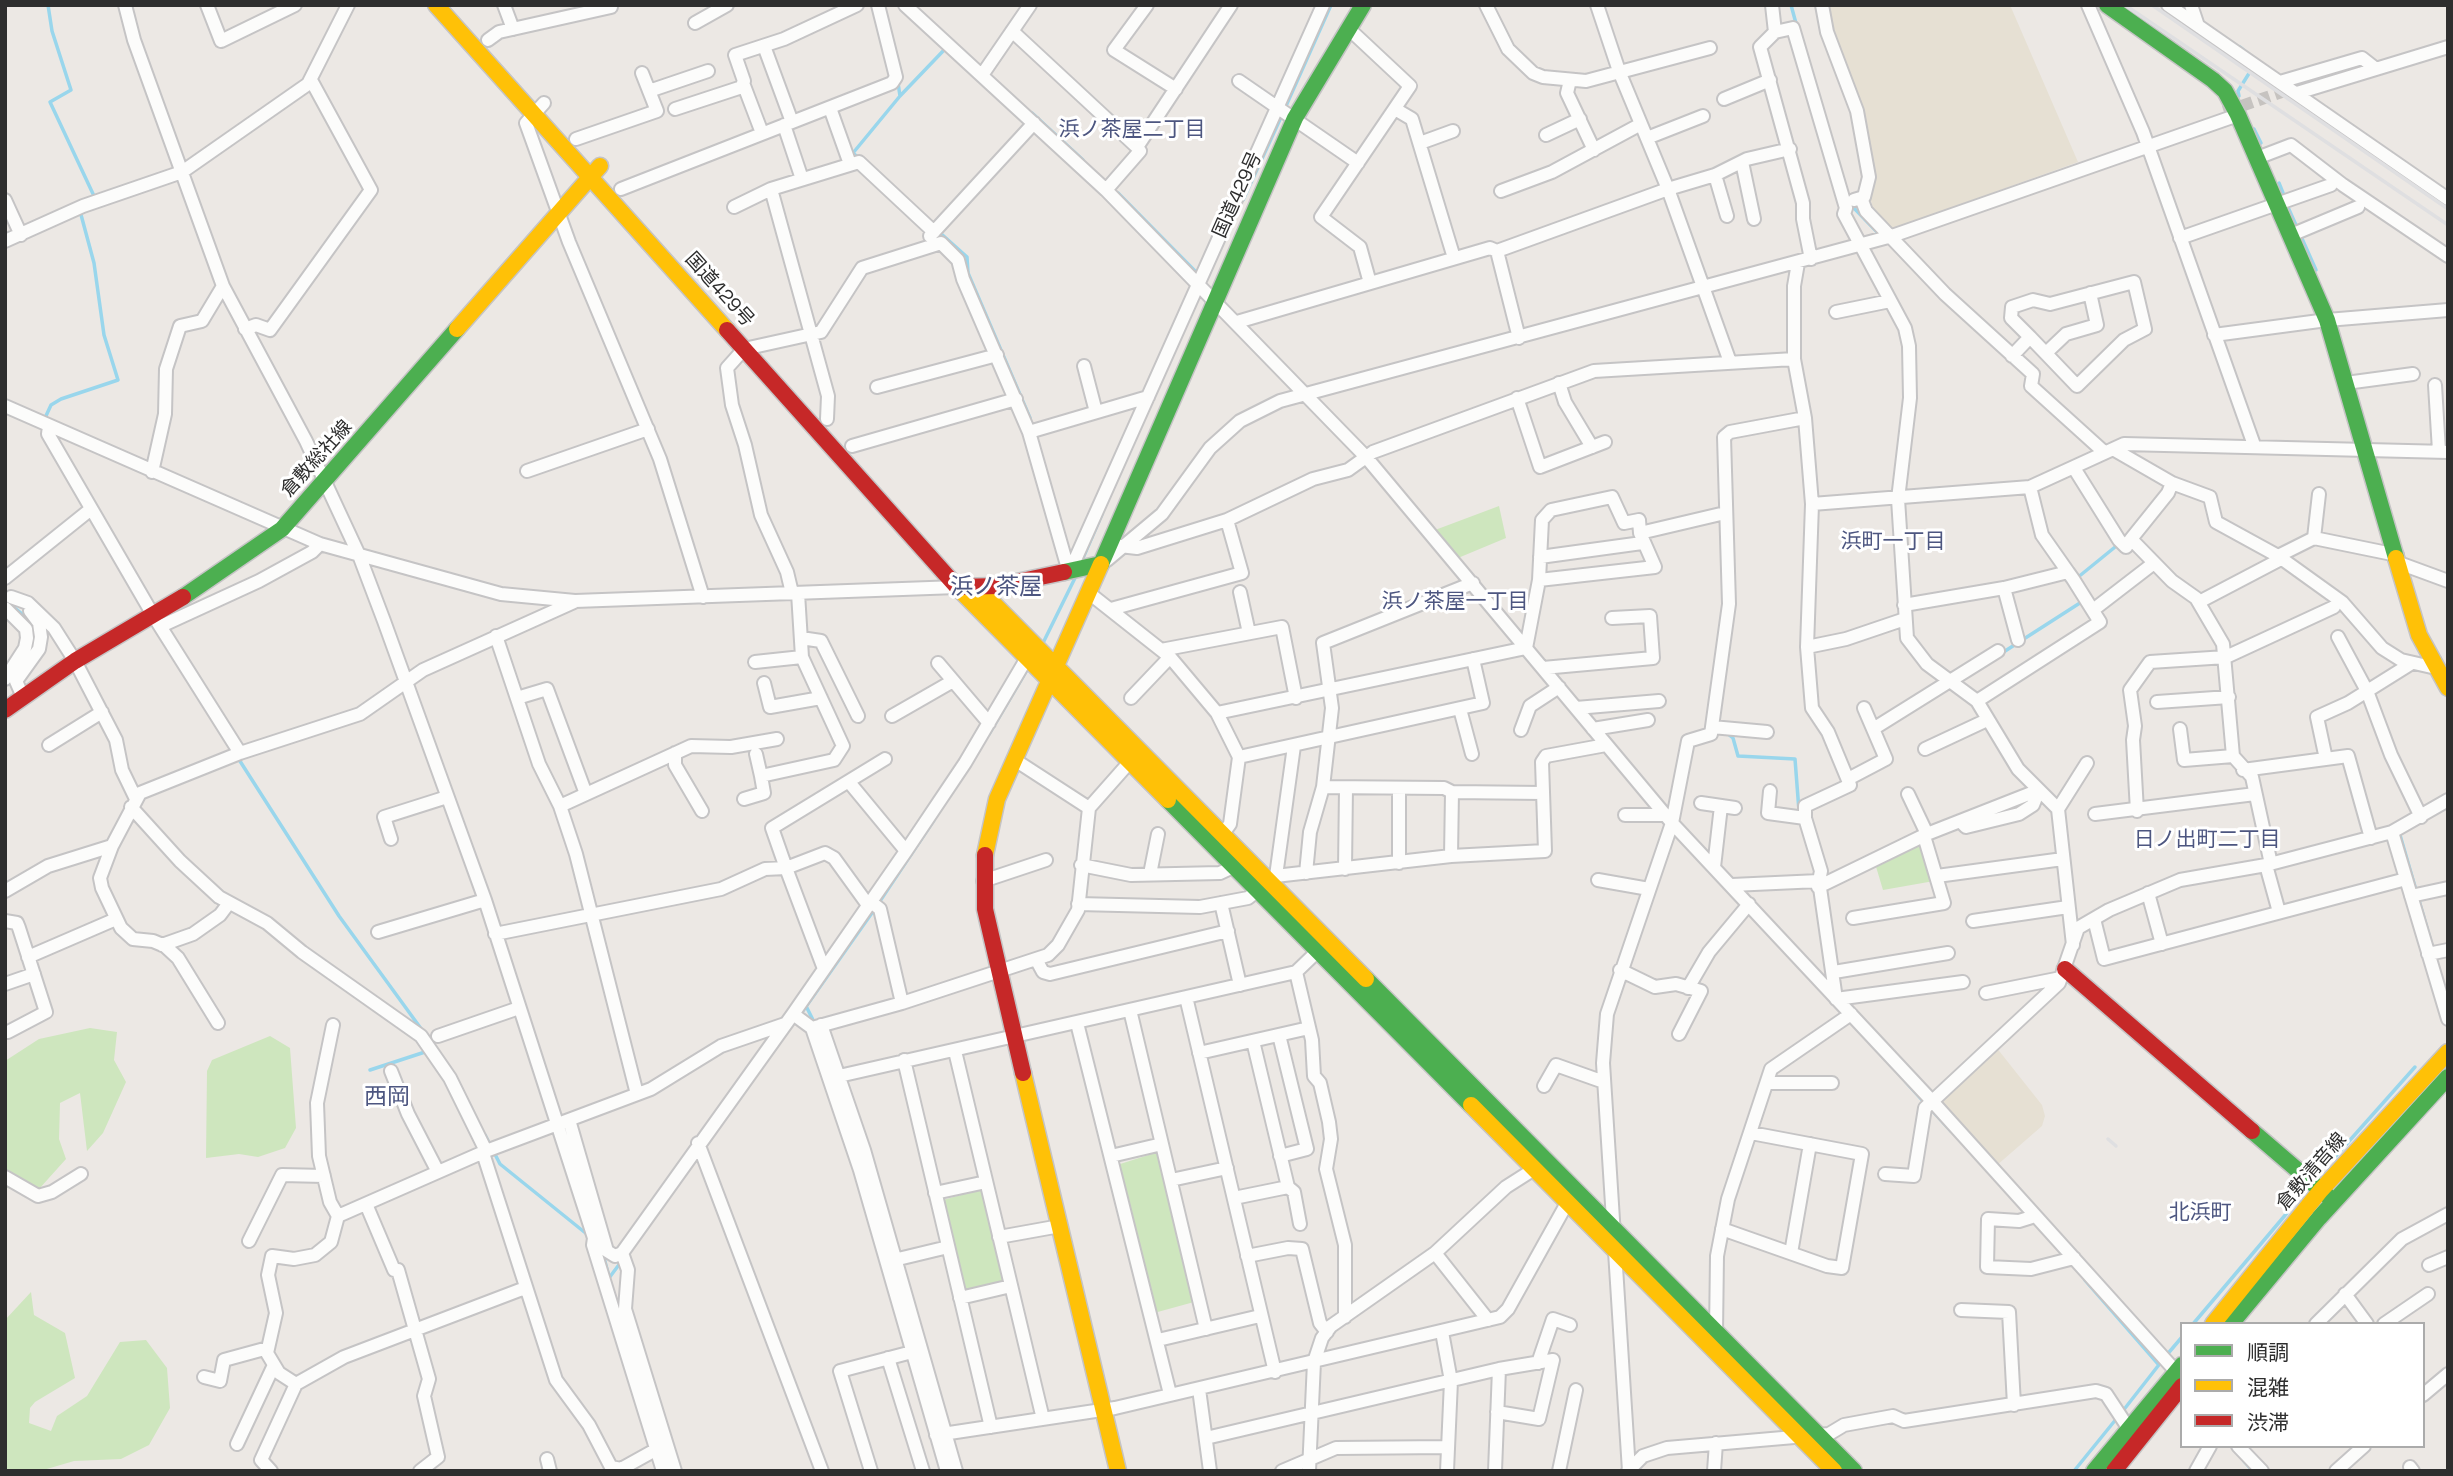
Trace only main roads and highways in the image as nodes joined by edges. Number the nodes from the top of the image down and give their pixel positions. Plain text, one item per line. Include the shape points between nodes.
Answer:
1 (436, 5) edge
2 (457, 5) edge
3 (1363, 5) edge
4 (2107, 5) edge
5 (539, 109) junction
6 (595, 172) junction
7 (1101, 564) junction
8 (957, 587) junction
9 (977, 587) junction
10 (1033, 655) junction
11 (1054, 675) junction
12 (2448, 688) edge
13 (5, 710) edge
14 (1134, 756) junction
15 (1268, 883) junction
16 (2063, 974) road end
17 (2448, 1052) edge
18 (2445, 1085) edge
19 (1572, 1196) junction
20 (2328, 1196) junction
21 (2215, 1322) edge
22 (2233, 1322) edge
23 (2175, 1370) edge
24 (2127, 1426) junction
25 (1118, 1471) edge
26 (1835, 1471) edge
27 (1854, 1471) edge
28 (2094, 1471) edge
29 (2114, 1471) edge

1 - 5 main road, 国道429号
2 - 5 main road, 国道429号
3 - 7 main road, 国道429号 via 1286,111 1204,289 1117,543
4 - 12 main road via 2225,91 2231,114 2281,200 2351,382 2419,635
5 - 6 main road, 国道429号
5 - 6 main road, 国道429号 via 576,139
6 - 8 main road, 国道429号 via 744,349
6 - 9 main road, 国道429号 via 621,190
6 - 13 main road, 倉敷総社線 via 282,529 157,621 75,661
7 - 9 main road
7 - 11 main road, 国道429号
8 - 9 main road
8 - 10 main road, 国道429号
9 - 10 main road, 国道429号
10 - 11 main road
11 - 14 main road
11 - 25 main road, 国道429号 via 989,826 985,908
14 - 15 main road
14 - 15 main road via 1235,866
15 - 19 main road via 1323,946
16 - 20 main road
17 - 20 main road, 倉敷清音線
18 - 20 main road, 倉敷清音線
19 - 26 main road via 1615,1249
19 - 27 main road via 1614,1228
20 - 21 main road, 倉敷清音線
20 - 22 main road, 倉敷清音線
23 - 24 main road
24 - 28 main road
24 - 29 main road

